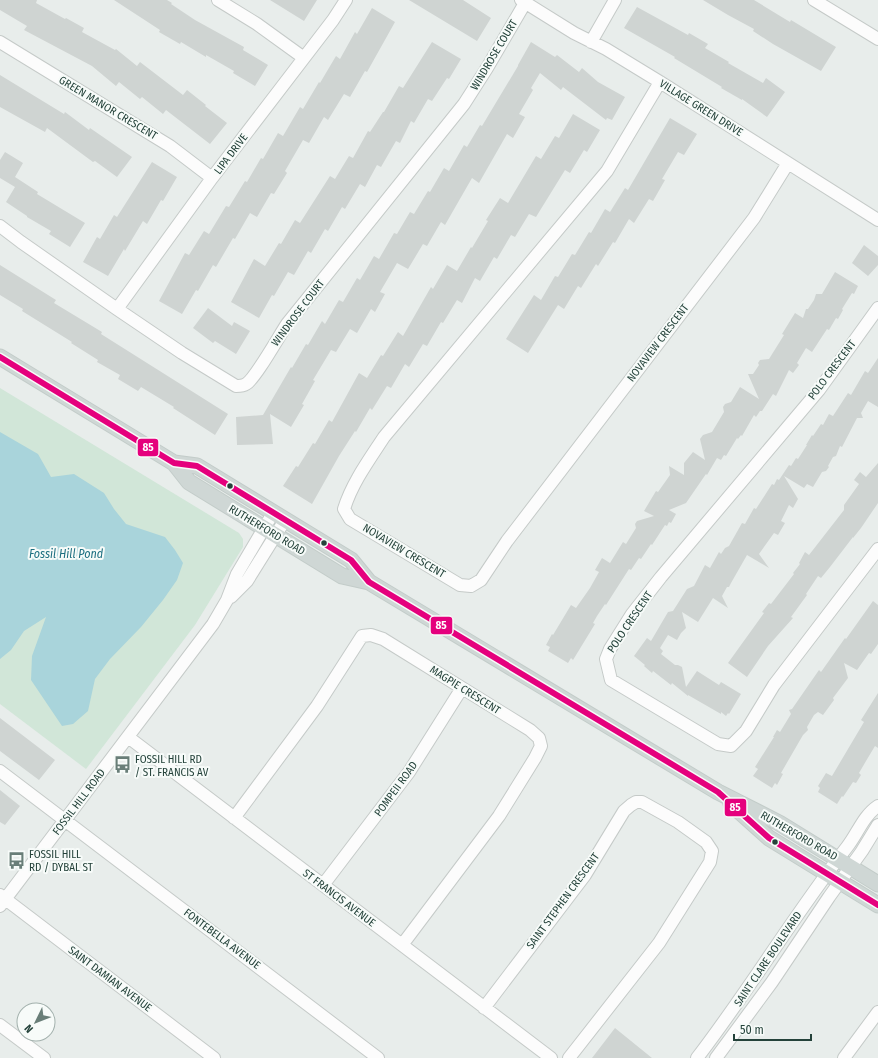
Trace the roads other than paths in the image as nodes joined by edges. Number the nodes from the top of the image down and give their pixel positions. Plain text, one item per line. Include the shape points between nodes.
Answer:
1 (218, 0) edge
2 (346, 0) edge
3 (615, 0) edge
4 (814, 0) edge
5 (523, 1) edge
6 (878, 39) edge
7 (0, 42) edge
8 (591, 42) junction
9 (304, 58) junction
10 (660, 82) junction
11 (788, 163) junction
12 (212, 178) junction
13 (878, 220) edge
14 (0, 226) edge
15 (878, 308) edge
16 (117, 309) junction
17 (0, 357) edge
18 (174, 463) junction
19 (279, 516) junction
20 (269, 532) junction
21 (878, 549) edge
22 (369, 582) junction
23 (462, 688) junction
24 (128, 737) junction
25 (0, 771) edge
26 (718, 792) junction
27 (878, 806) edge
28 (234, 818) junction
29 (65, 820) junction
30 (878, 825) edge
31 (838, 859) junction
32 (851, 867) junction
33 (826, 873) junction
34 (840, 882) junction
35 (878, 884) edge
36 (323, 886) junction
37 (2, 900) edge
38 (878, 905) edge
39 (402, 945) junction
40 (484, 1008) junction
41 (878, 1012) edge
42 (0, 1025) edge
43 (44, 1058) edge
44 (214, 1058) edge
45 (378, 1058) edge
46 (551, 1058) edge
47 (569, 1058) edge
48 (697, 1058) edge
49 (716, 1058) edge
50 (844, 1058) edge

1 - 9 street
2 - 9 street, LIPA DRIVE
3 - 8 street
4 - 6 street
5 - 8 street, VILLAGE GREEN DRIVE
5 - 16 street, WINDROSE COURT via 487,68 464,104 287,324 249,382 236,386
7 - 12 street, GREEN MANOR CRESCENT via 170,146
8 - 10 street, VILLAGE GREEN DRIVE
9 - 12 street, LIPA DRIVE
10 - 11 street, VILLAGE GREEN DRIVE
10 - 11 street, NOVAVIEW CRESCENT via 607,171 384,437 349,495 344,509 350,519 460,585 471,586 481,580 524,519 754,218
11 - 13 street, VILLAGE GREEN DRIVE
12 - 16 street, LIPA DRIVE
14 - 16 street, WINDROSE COURT
15 - 21 street, POLO CRESCENT via 819,390 632,614 610,648 606,659 611,680 718,744 731,746 746,731 774,685
17 - 18 main road, RUTHERFORD ROAD
18 - 19 main road, RUTHERFORD ROAD via 197,466
18 - 20 main road, RUTHERFORD ROAD via 188,482
19 - 20 street, FOSSIL HILL ROAD
19 - 22 main road, RUTHERFORD ROAD via 351,560
20 - 22 main road, RUTHERFORD ROAD via 342,576
20 - 24 street, FOSSIL HILL ROAD via 237,574 227,600 213,624
22 - 26 main road, RUTHERFORD ROAD
23 - 28 street, MAGPIE CRESCENT via 383,639 371,635 362,636 317,706
23 - 36 street, POMPEII ROAD via 409,772
23 - 39 street, MAGPIE CRESCENT via 530,730 539,738 541,746 499,816
24 - 28 street, ST FRANCIS AVENUE
24 - 29 street, FOSSIL HILL ROAD
25 - 29 street, FONTEBELLA AVENUE
26 - 31 main road, RUTHERFORD ROAD via 779,823
26 - 33 main road, RUTHERFORD ROAD via 769,838
27 - 31 street, SAINT CLARE BOULEVARD via 870,812
28 - 36 street, ST FRANCIS AVENUE
29 - 37 street, FOSSIL HILL ROAD
29 - 45 street, FONTEBELLA AVENUE
30 - 32 street, SAINT CLARE BOULEVARD
31 - 32 main road, RUTHERFORD ROAD
31 - 33 street, SAINT CLARE BOULEVARD
32 - 34 street, SAINT CLARE BOULEVARD
32 - 35 main road, RUTHERFORD ROAD
33 - 34 main road, RUTHERFORD ROAD
33 - 48 street, SAINT CLARE BOULEVARD via 728,1018
34 - 38 main road, RUTHERFORD ROAD
34 - 49 street, SAINT CLARE BOULEVARD via 772,982
36 - 39 street, ST FRANCIS AVENUE
37 - 44 street, SAINT DAMIAN AVENUE
39 - 40 street, ST FRANCIS AVENUE
40 - 46 street, ST FRANCIS AVENUE
40 - 47 street, SAINT STEPHEN CRESCENT via 585,875 624,811 636,802 642,802 673,819 706,842 712,851 710,862 659,943
41 - 50 street
42 - 43 street

